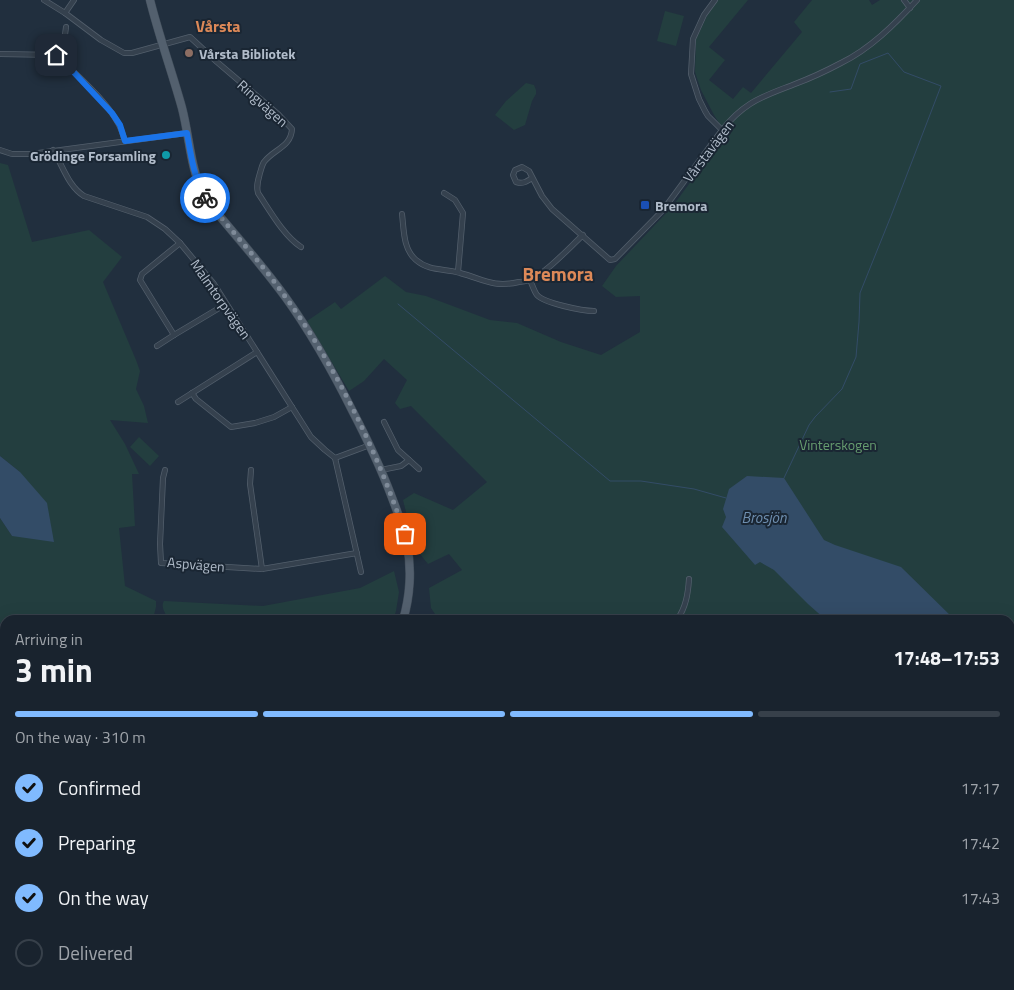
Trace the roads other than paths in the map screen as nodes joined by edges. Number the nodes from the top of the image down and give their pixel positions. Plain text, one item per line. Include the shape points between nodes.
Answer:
1 (44, 0) edge
2 (74, 0) edge
3 (150, 0) edge
4 (715, 0) edge
5 (904, 0) edge
6 (917, 0) edge
7 (910, 8) junction
8 (66, 13) junction
9 (66, 27) dead end
10 (163, 45) junction
11 (0, 54) edge
12 (62, 58) junction
13 (722, 130) junction
14 (187, 133) junction
15 (125, 141) junction
16 (0, 150) edge
17 (53, 150) junction
18 (532, 178) dead end
19 (444, 193) dead end
20 (402, 214) dead end
21 (583, 235) junction
22 (180, 243) junction
23 (301, 248) dead end
24 (458, 272) junction
25 (530, 280) junction
26 (226, 304) junction
27 (594, 311) dead end
28 (174, 335) junction
29 (157, 346) dead end
30 (257, 352) junction
31 (192, 393) junction
32 (178, 402) dead end
33 (292, 408) junction
34 (384, 422) dead end
35 (370, 445) junction
36 (335, 458) junction
37 (409, 460) junction
38 (419, 469) dead end
39 (165, 470) dead end
40 (251, 470) dead end
41 (381, 470) junction
42 (357, 553) junction
43 (262, 569) junction
44 (362, 572) dead end
45 (689, 579) dead end
46 (404, 615) edge
47 (680, 615) edge

1 - 8 street
2 - 8 street
3 - 10 main road
4 - 13 street via 693,38 691,74 698,99
5 - 7 street
6 - 7 street, Vårstavägen
7 - 13 street, Vårstavägen via 864,49 826,71 751,104
8 - 10 street via 124,53
9 - 12 street
10 - 14 main road
10 - 23 street, Ringvägen via 190,37 292,129 288,141 264,162 256,188 287,235
11 - 12 street via 56,55
12 - 15 street via 112,113
13 - 21 street, Vårstavägen via 663,210 615,258 610,260
14 - 15 street
14 - 35 main road via 192,163 204,198 296,311 330,367
15 - 17 street
16 - 17 street via 12,154
17 - 22 street, Malmtorpvägen via 77,192 146,217
18 - 21 street, Vårstavägen via 552,209
19 - 24 street via 455,200 463,213
20 - 24 street via 405,240 417,260 430,268
21 - 25 street
22 - 26 street, Malmtorpvägen
22 - 28 street via 142,274 140,280
24 - 25 street via 497,285
25 - 27 street via 544,300
26 - 28 street
26 - 30 street, Malmtorpvägen
28 - 29 street
30 - 31 street
30 - 33 street, Malmtorpvägen
31 - 32 street
31 - 33 street via 196,400 231,427 255,423
33 - 36 street, Malmtorpvägen via 312,437
34 - 37 street via 398,450
35 - 36 street
35 - 41 main road
36 - 42 street
37 - 38 street
37 - 41 street via 401,466
39 - 43 street, Aspvägen via 160,544 162,563
40 - 43 street via 250,484
41 - 46 main road via 408,546 410,579
42 - 43 street, Aspvägen
42 - 44 street
45 - 47 street via 687,600

